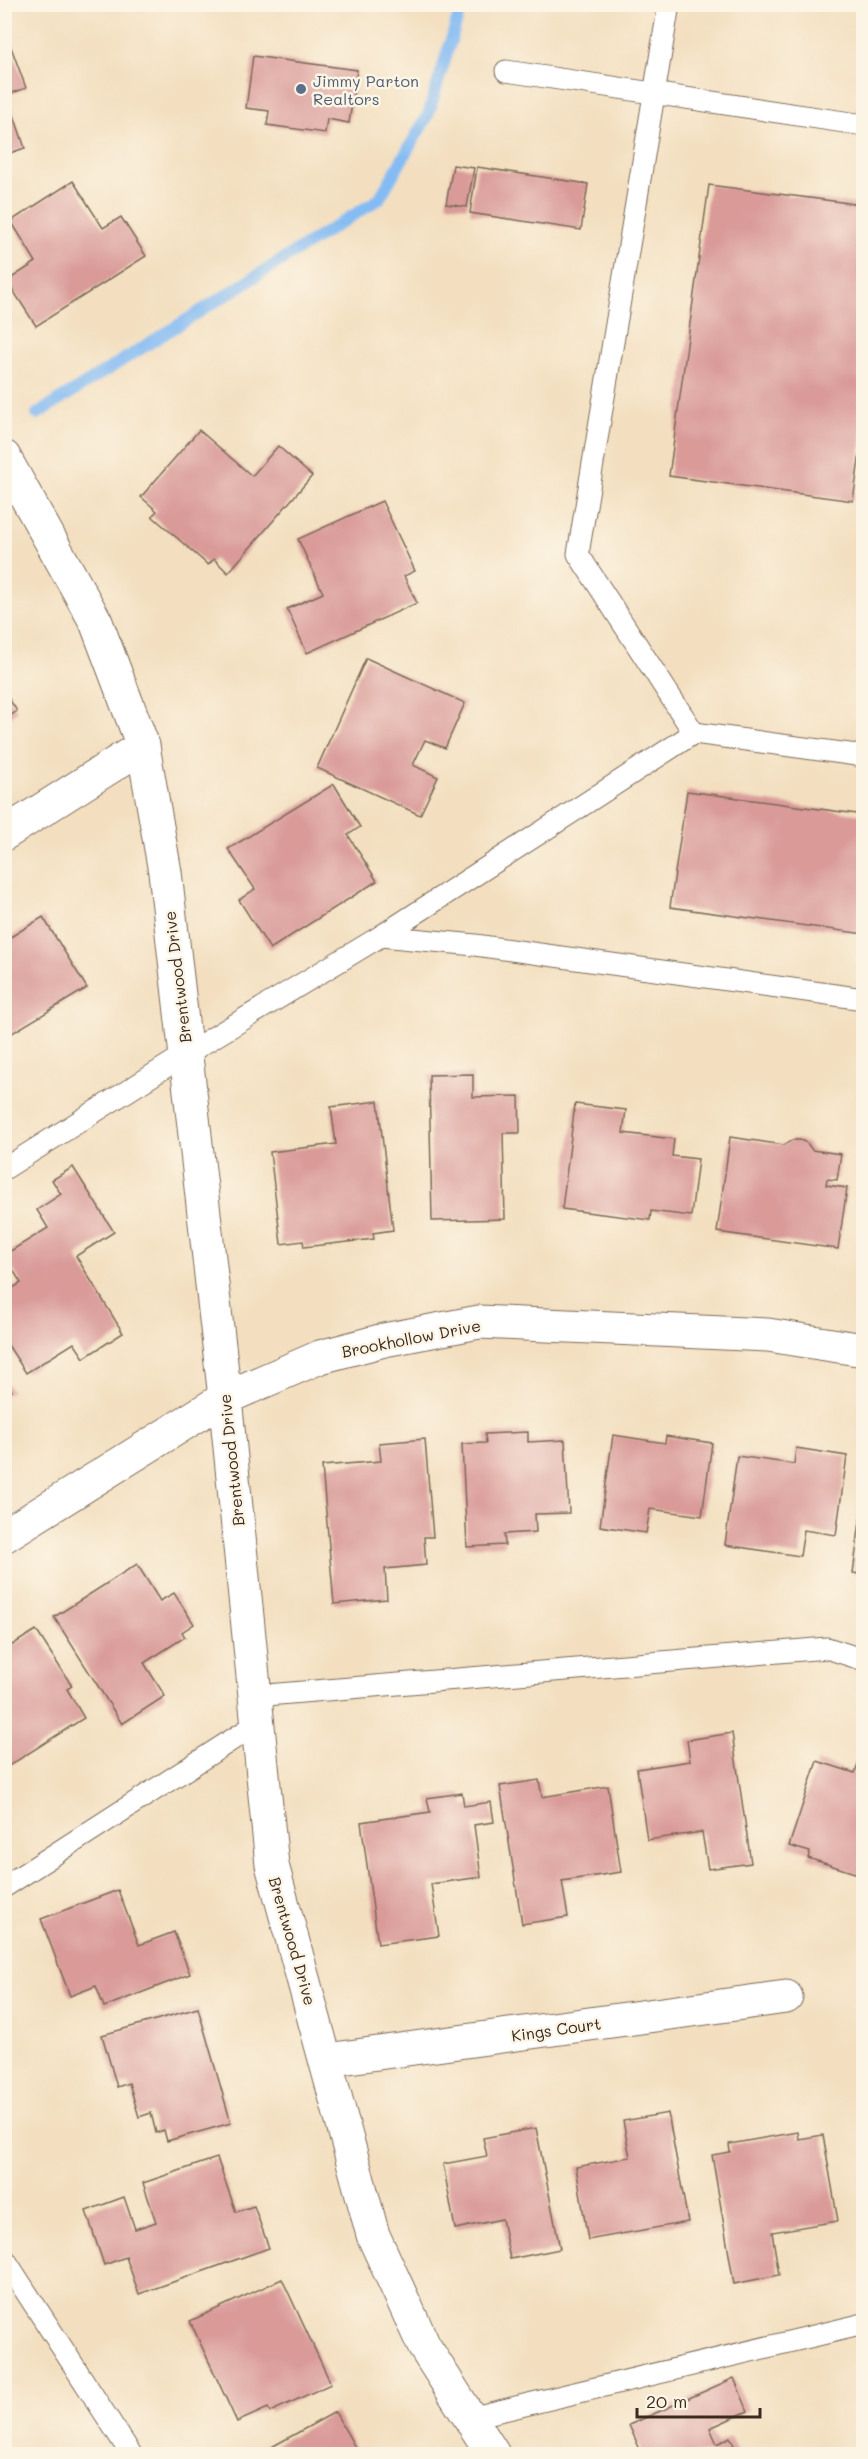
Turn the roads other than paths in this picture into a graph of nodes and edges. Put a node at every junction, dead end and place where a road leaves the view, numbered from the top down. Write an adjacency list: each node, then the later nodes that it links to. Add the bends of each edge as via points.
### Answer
1 (669, 4): 3 (lane)
2 (506, 71): 3 (lane)
3 (654, 93): 4 (lane); 7 (lane, via 578,554)
4 (864, 125)
5 (4, 457): 6 (street, Brentwood Drive)
6 (14, 495): 8 (street, Brentwood Drive, via 96,622)
7 (694, 734): 9 (lane); 11 (lane)
8 (143, 746): 10 (street); 13 (street, Brentwood Drive, via 165,872)
9 (864, 756)
10 (4, 834)
11 (381, 936): 12 (lane, via 475,945); 13 (lane)
12 (864, 999)
13 (186, 1054): 14 (lane); 16 (street, Brentwood Drive)
14 (4, 1169)
15 (864, 1350): 16 (street, Brookhollow Drive, via 768,1335 479,1322 320,1357)
16 (225, 1398): 17 (street, Brookhollow Drive); 19 (street, Brentwood Drive)
17 (4, 1536)
18 (864, 1660): 19 (lane, via 827,1648)
19 (256, 1709): 20 (lane); 22 (street, Brentwood Drive, via 272,1865)
20 (4, 1887)
21 (786, 1998): 22 (street, Kings Court)
22 (327, 2060): 25 (street, Brentwood Drive, via 373,2235 424,2346)
23 (4, 2258): 26 (lane)
24 (864, 2324): 25 (lane)
25 (470, 2418): 27 (street, Brentwood Drive)
26 (131, 2454)
27 (493, 2454)

